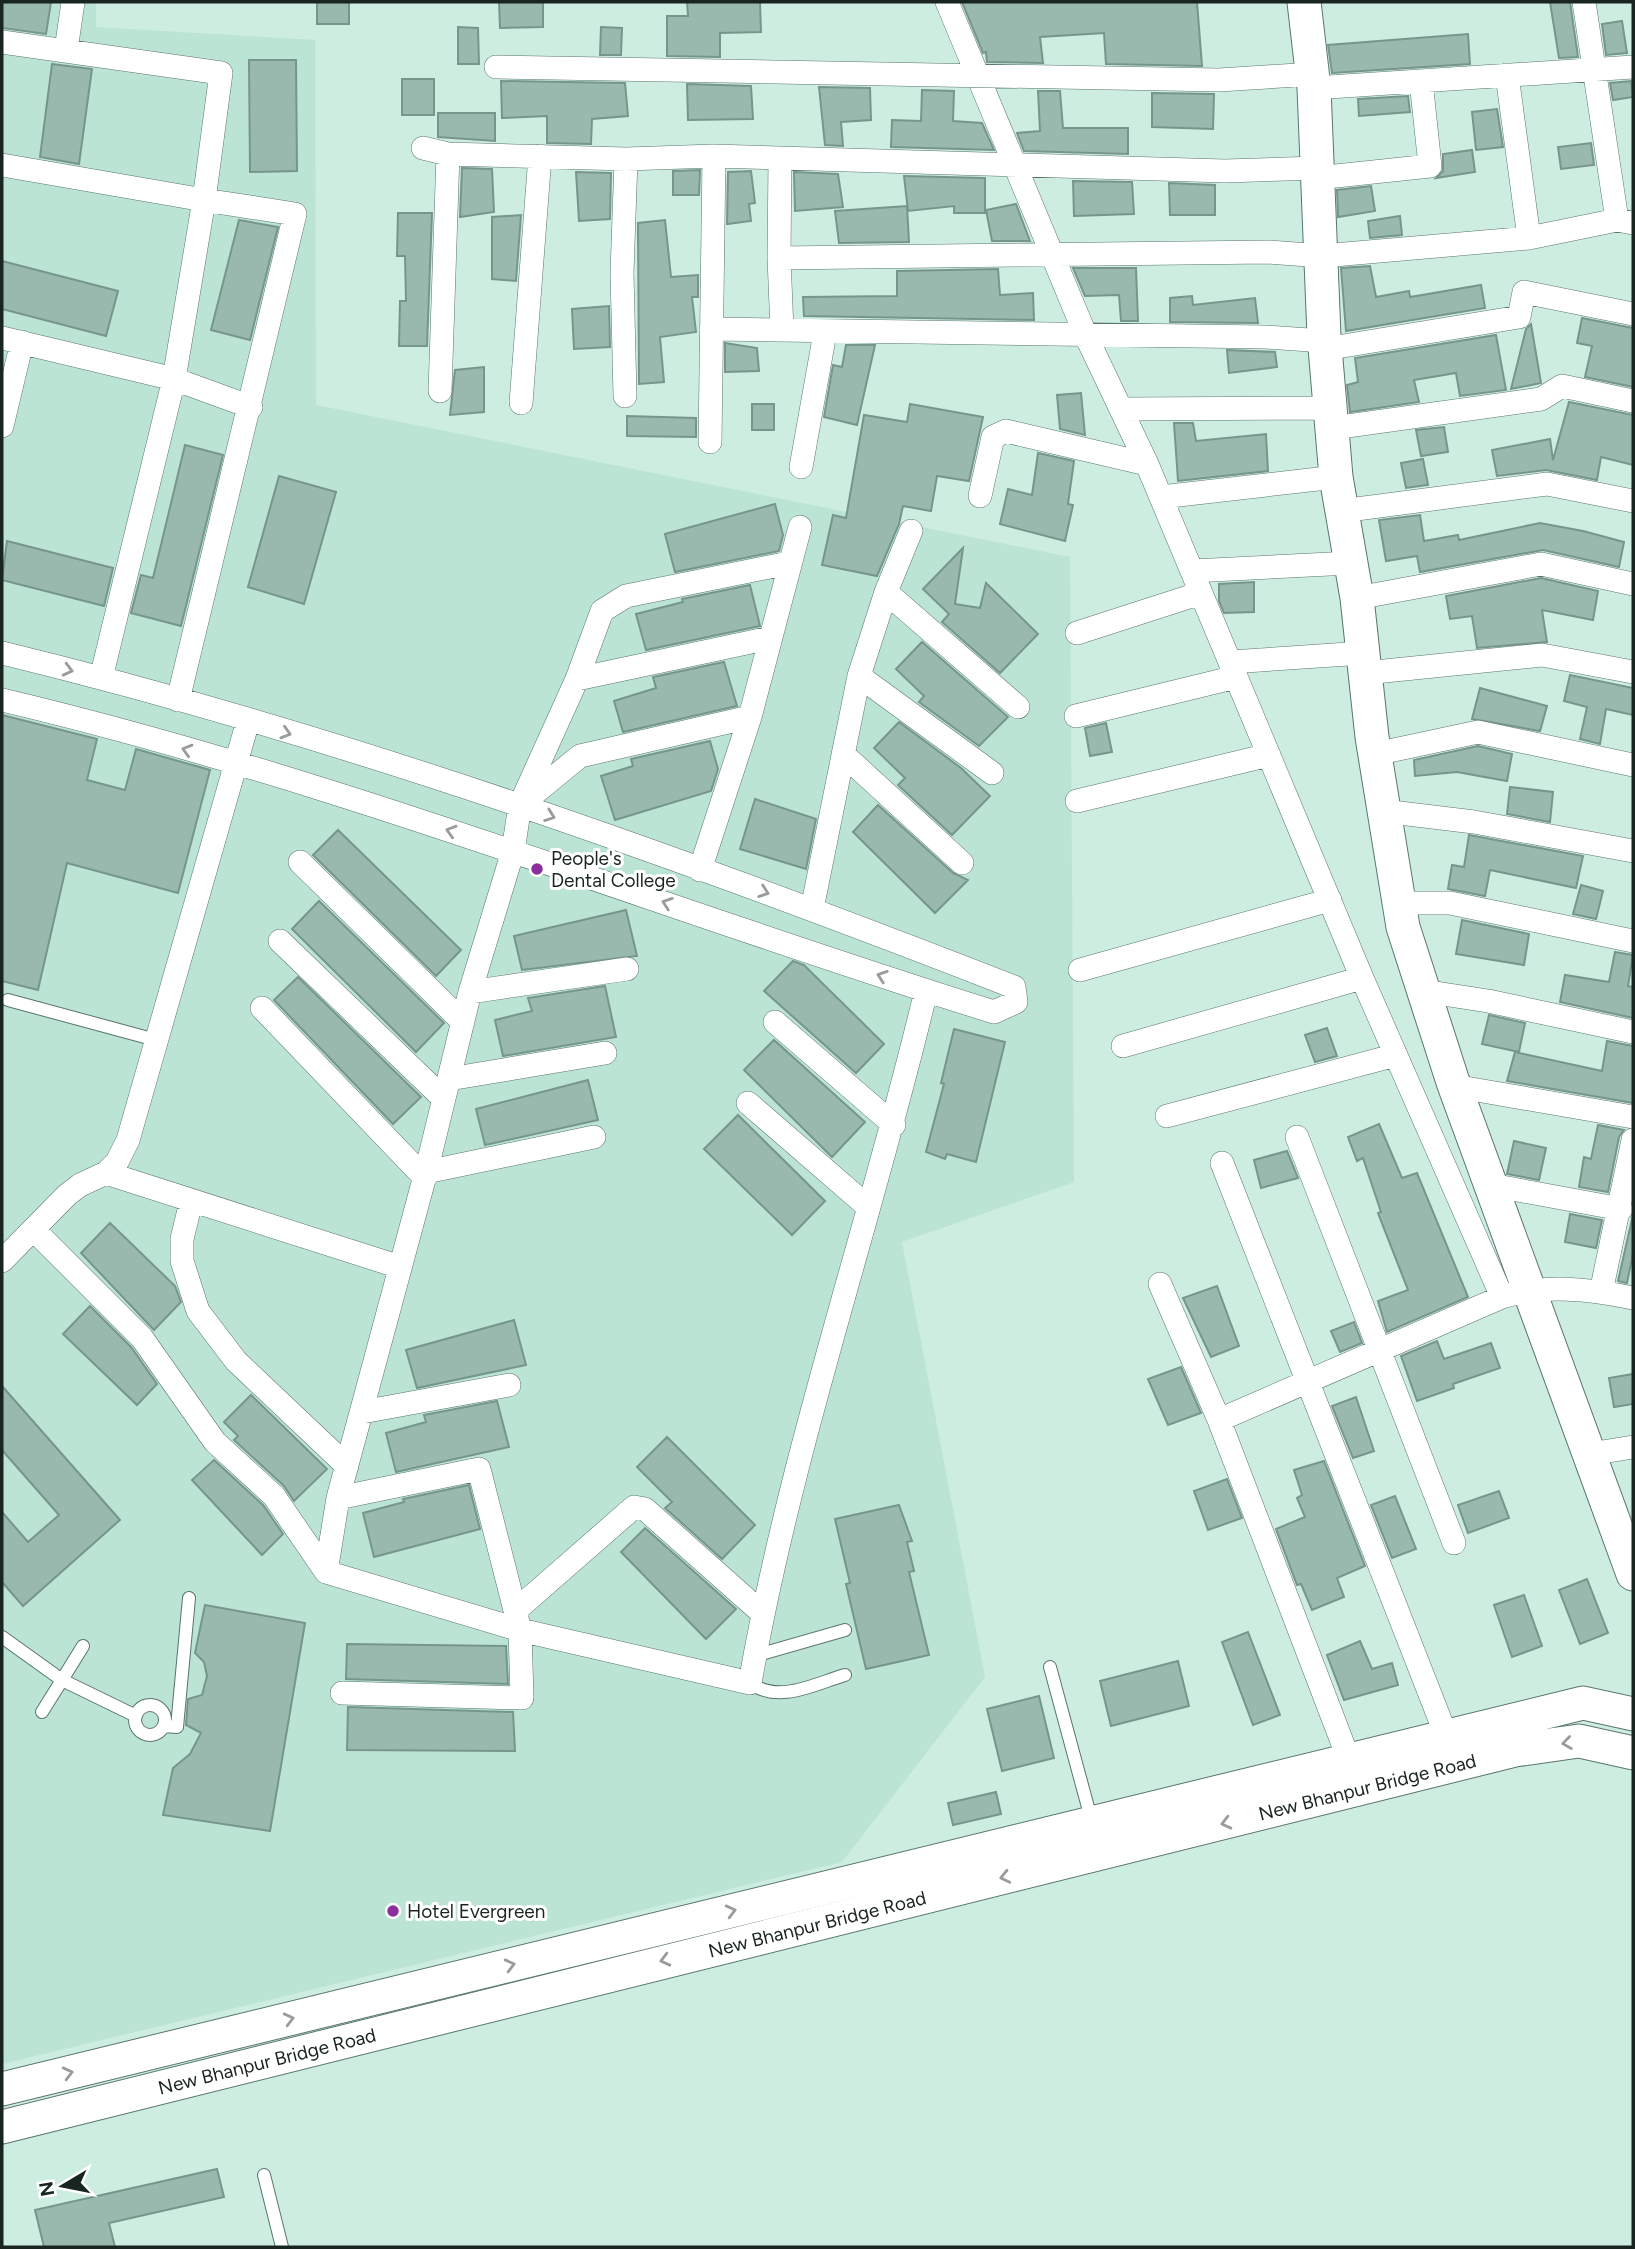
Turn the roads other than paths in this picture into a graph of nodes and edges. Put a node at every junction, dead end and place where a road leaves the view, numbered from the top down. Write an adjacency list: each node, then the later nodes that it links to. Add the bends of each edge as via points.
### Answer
1 (73, 2): 6 (street)
2 (947, 2): 11 (street)
3 (1304, 2): 12 (street)
4 (1584, 2): 9 (street)
5 (2, 41): 6 (street)
6 (66, 50): 23 (street, via 220,73)
7 (1633, 67): 9 (street)
8 (496, 68): 11 (street)
9 (1592, 70): 10 (street); 24 (street)
10 (1507, 75): 13 (street); 25 (street)
11 (976, 76): 12 (street); 21 (street)
12 (1314, 81): 13 (street); 22 (street)
13 (1421, 81): 22 (street, via 1430,166)
14 (423, 148): 15 (street)
15 (448, 154): 16 (street); 37 (street)
16 (540, 156): 18 (street); 40 (street)
17 (714, 156): 18 (street); 19 (street); 30 (street)
18 (626, 159): 38 (street, via 622,273)
19 (780, 159): 21 (street); 28 (street)
20 (2, 165): 23 (street)
21 (1014, 166): 22 (street); 26 (street)
22 (1317, 173): 27 (street)
23 (204, 200): 36 (street); 41 (street, via 295,214)
24 (1625, 221): 25 (street)
25 (1529, 238): 27 (street)
26 (1053, 256): 27 (street, via 1268,252); 28 (street); 33 (street)
27 (1322, 256): 35 (street)
28 (779, 258): 31 (street)
29 (1633, 314): 35 (street, via 1524,292 1519,317)
30 (711, 329): 31 (street); 45 (street)
31 (782, 330): 32 (street)
32 (825, 333): 33 (street); 47 (street)
33 (1086, 336): 35 (street, via 1265,337); 42 (street)
34 (12, 340): 36 (street); 44 (street)
35 (1324, 345): 43 (street)
36 (174, 379): 41 (street); 69 (street)
37 (440, 391)
38 (625, 396)
39 (1633, 401): 43 (street, via 1562,386 1541,399)
40 (521, 403)
41 (251, 407): 72 (street)
42 (1121, 409): 43 (street); 46 (street)
43 (1331, 418): 48 (street)
44 (2, 426)
45 (710, 442)
46 (1147, 464): 49 (street, via 1006,430 993,437); 50 (street)
47 (801, 467)
48 (1336, 477): 50 (street); 52 (street)
49 (980, 496)
50 (1161, 497): 57 (street)
51 (1633, 501): 52 (street, via 1547,484)
52 (1341, 511): 56 (street)
53 (800, 527): 55 (street)
54 (911, 531): 59 (street)
55 (789, 563): 63 (street); 70 (street, via 626,596 602,611)
56 (1350, 563): 57 (street); 61 (street)
57 (1192, 570): 60 (street)
58 (1633, 584): 61 (street, via 1541,564)
59 (886, 592): 68 (street); 73 (street)
60 (1202, 593): 62 (street); 66 (street)
61 (1357, 598): 65 (street)
62 (1077, 634)
63 (770, 638): 70 (street); 75 (street)
64 (2, 653): 69 (street, one-way to 69)
65 (1364, 663): 66 (street); 67 (street, via 1542,655); 78 (street)
66 (1233, 670): 74 (street); 79 (street)
67 (1633, 672)
68 (859, 676): 77 (street); 82 (street)
69 (101, 678): 72 (street)
70 (577, 679): 84 (street)
71 (2, 700): 80 (street, one-way to 71)
72 (178, 700): 76 (street)
73 (1018, 707)
74 (1076, 716)
75 (750, 717): 84 (street, via 580,756); 90 (street)
76 (248, 720): 80 (street); 84 (street, one-way to 84)
77 (843, 754): 89 (street); 93 (street)
78 (1375, 754): 81 (street, via 1478,732); 85 (street)
79 (1269, 755): 83 (street); 91 (street)
80 (235, 764): 86 (street, one-way to 80); 107 (street)
81 (1633, 765)
82 (992, 773)
83 (1077, 801)
84 (520, 805): 86 (street); 90 (street, one-way to 90)
85 (1384, 811): 87 (street); 92 (street)
86 (513, 851): 99 (street, one-way to 86); 101 (street)
87 (1633, 851)
88 (300, 862): 105 (street)
89 (962, 863)
90 (700, 870): 93 (street, one-way to 93)
91 (1330, 900): 97 (street); 98 (street)
92 (1399, 903): 95 (street, via 1450,903); 100 (street)
93 (812, 909): 99 (street, via 1014,987 1016,1002 995,1012)
94 (280, 941): 112 (street)
95 (1633, 941)
96 (627, 969): 101 (street)
97 (1080, 970)
98 (1362, 978): 108 (street); 110 (street)
99 (926, 991): 116 (street)
100 (1423, 991): 106 (street); 111 (street)
101 (470, 992): 105 (street)
102 (8, 1000): 107 (lane)
103 (262, 1008): 122 (street)
104 (775, 1022): 116 (street)
105 (463, 1023): 112 (street)
106 (1633, 1032)
107 (156, 1040): 121 (street, via 128,1140)
108 (1123, 1046)
109 (605, 1053): 112 (street)
110 (1396, 1055): 114 (street); 132 (street)
111 (1454, 1086): 115 (street); 123 (street)
112 (447, 1089): 122 (street)
113 (748, 1103): 125 (street)
114 (1167, 1115)
115 (1633, 1117)
116 (894, 1125): 125 (street)
117 (594, 1137): 122 (street)
118 (1297, 1137): 134 (street)
119 (1633, 1140): 126 (street)
120 (1222, 1163): 135 (street)
121 (106, 1173): 124 (street); 127 (street, via 80,1185)
122 (426, 1175): 129 (street)
123 (1491, 1185): 126 (street); 132 (street)
124 (191, 1202): 129 (street); 141 (street, via 182,1261 198,1311 236,1361)
125 (867, 1206): 148 (street)
126 (1625, 1207): 131 (street)
127 (34, 1230): 128 (street); 145 (street, via 142,1338 215,1442 274,1496)
128 (2, 1261)
129 (400, 1267): 137 (street)
130 (1160, 1283): 138 (street)
131 (1601, 1292): 132 (street); 133 (street)
132 (1516, 1293): 134 (street); 140 (street)
133 (1633, 1298)
134 (1381, 1349): 135 (street); 144 (street)
135 (1307, 1383): 138 (street); 163 (street)
136 (509, 1385): 137 (street)
137 (362, 1412): 141 (street)
138 (1219, 1420): 165 (street)
139 (1633, 1447): 140 (street)
140 (1590, 1454): 143 (street)
141 (347, 1466): 142 (street)
142 (338, 1498): 145 (street); 149 (street, via 479,1469)
143 (1626, 1534): 146 (street)
144 (1454, 1543)
145 (326, 1572): 149 (street)
146 (1633, 1574)
147 (189, 1598): 162 (lane, via 177,1727)
148 (762, 1613): 149 (street, via 645,1509 634,1507); 153 (street)
149 (517, 1621): 157 (street); 158 (street, via 522,1699)
150 (845, 1630): 153 (lane)
151 (2, 1637): 156 (lane)
152 (83, 1646): 156 (lane)
153 (754, 1656): 157 (street)
154 (1050, 1667): 166 (lane)
155 (845, 1675): 157 (lane, via 781,1693 761,1691)
156 (62, 1680): 159 (lane); 161 (lane)
157 (750, 1683)
158 (342, 1693)
159 (42, 1712)
160 (1633, 1714): 163 (street, New Bhanpur Bridge Road, via 1583,1703)
161 (136, 1716): 162 (lane, via 136,1726 147,1735); 162 (lane, via 145,1706 155,1705 163,1711)
162 (164, 1726)
163 (1446, 1735): 165 (street, New Bhanpur Bridge Road)
164 (1633, 1753): 168 (street, New Bhanpur Bridge Road, one-way to 168, via 1579,1741 1515,1750)
165 (1349, 1760): 166 (street, New Bhanpur Bridge Road)
166 (1092, 1823): 167 (street, New Bhanpur Bridge Road, one-way to 166)
167 (2, 2089)
168 (2, 2127)
169 (264, 2175): 170 (lane)
170 (282, 2247)

